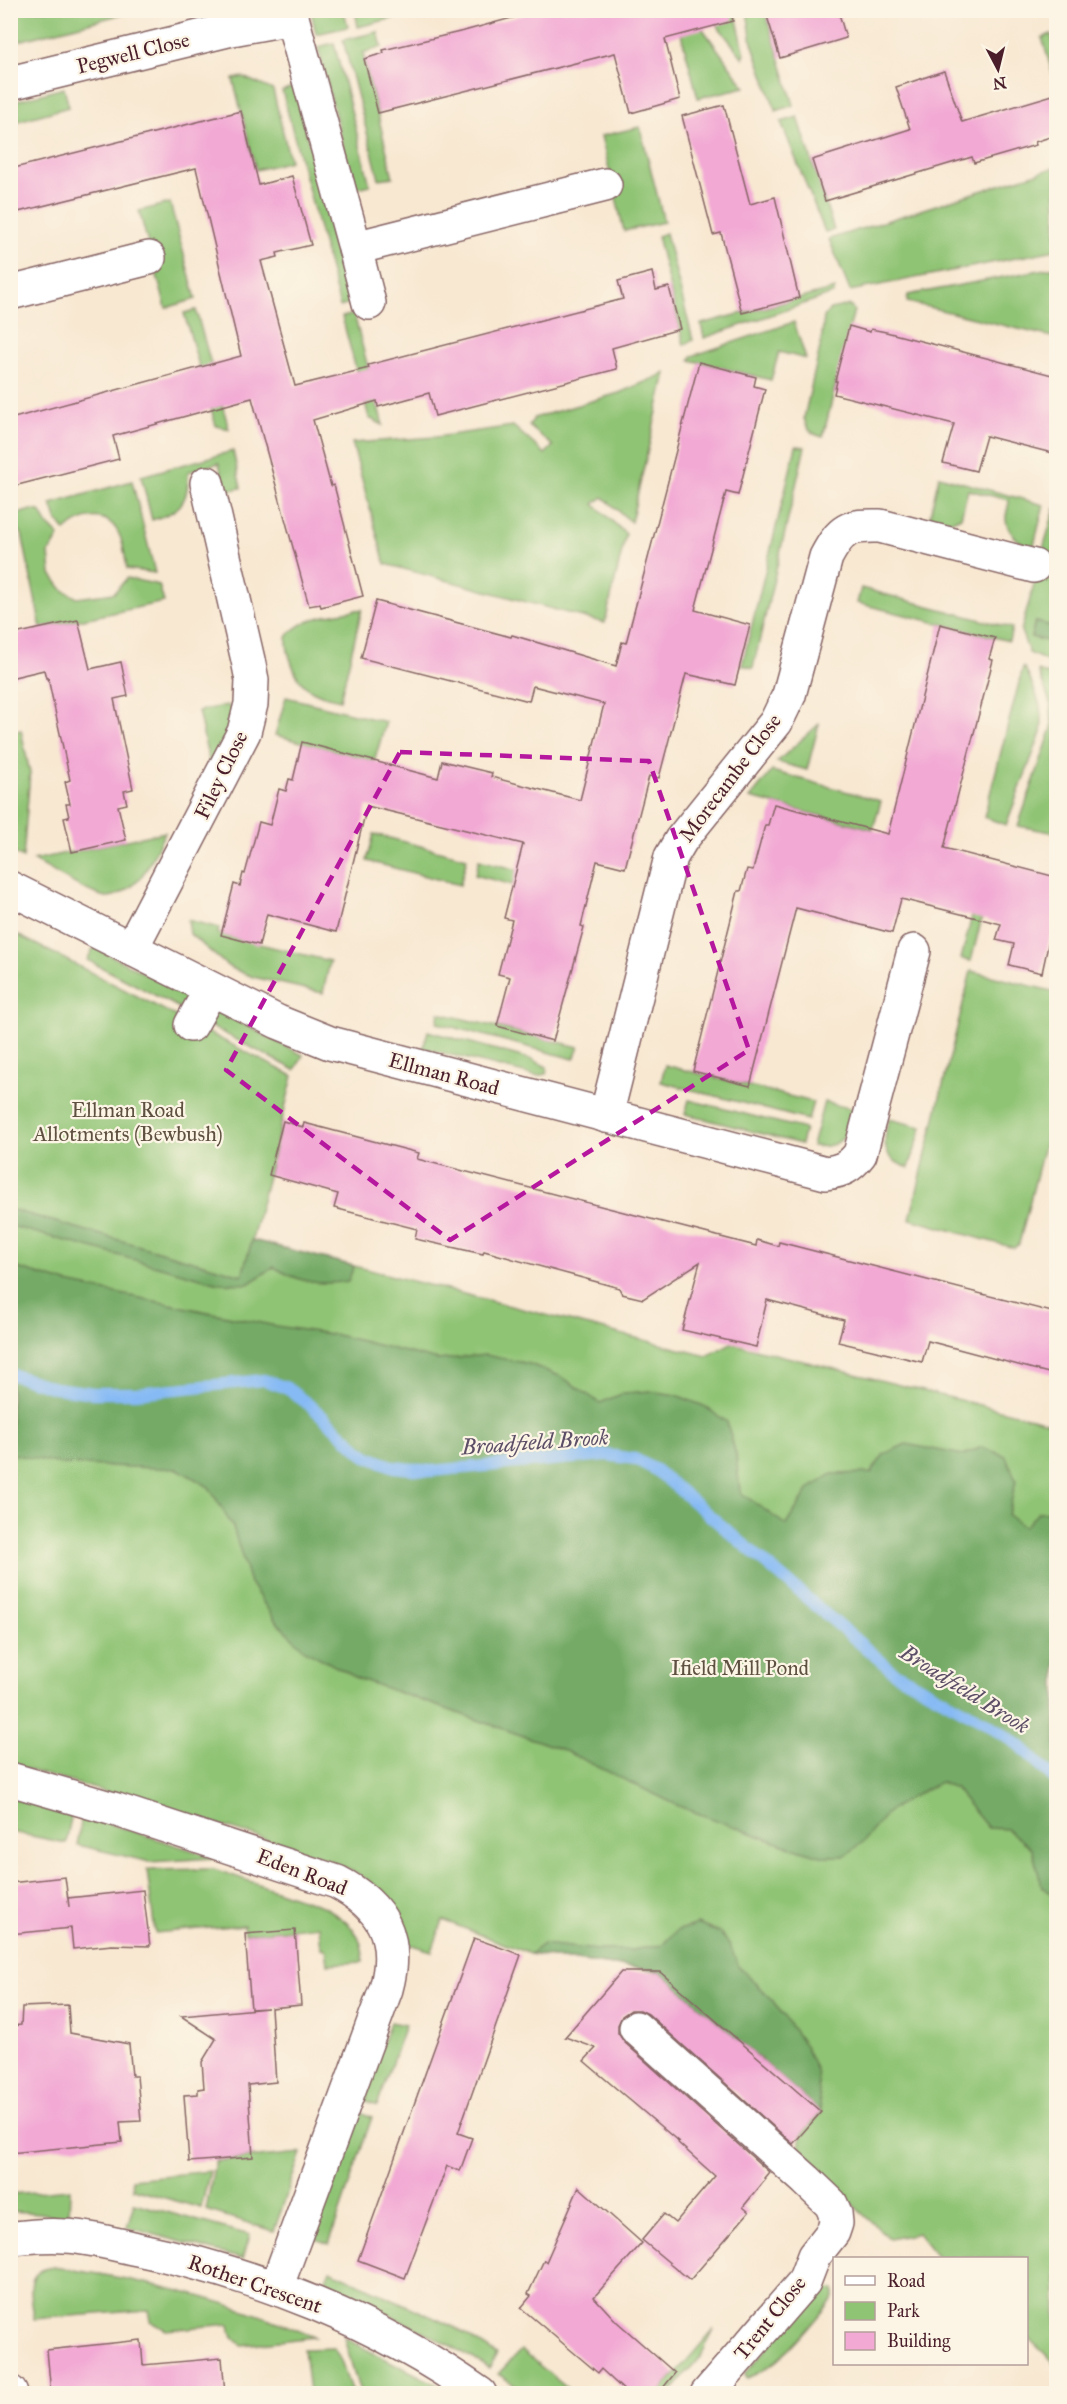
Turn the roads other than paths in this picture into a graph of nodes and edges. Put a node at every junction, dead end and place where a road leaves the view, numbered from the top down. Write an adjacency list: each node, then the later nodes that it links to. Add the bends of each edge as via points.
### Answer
1 (291, 14): 2 (street, Pegwell Close); 4 (street, Pegwell Close)
2 (10, 83)
3 (605, 185): 4 (street)
4 (355, 248): 7 (street, Pegwell Close)
5 (149, 258): 6 (street)
6 (10, 293)
7 (369, 303)
8 (207, 483): 11 (street, Filey Close, via 252,680 251,704 244,732 224,774)
9 (1034, 566): 15 (street, Morecambe Close, via 880,526 844,530 834,541 826,556 789,695 776,722 671,856)
10 (10, 888): 11 (street, Ellman Road)
11 (131, 950): 13 (street, Ellman Road)
12 (914, 951): 15 (street, Ellman Road, via 860,1154 841,1171 826,1173)
13 (211, 989): 14 (street); 15 (street, Ellman Road, via 330,1043)
14 (191, 1025)
15 (606, 1116)
16 (10, 1779): 19 (street, Eden Road, via 128,1813 337,1882 365,1899 388,1930 392,1947 386,1989)
17 (636, 2028): 21 (street, Trent Close, via 806,2180 835,2213 833,2232 814,2256 804,2282)
18 (10, 2238): 19 (street, Rother Crescent, via 65,2236 94,2240 179,2258)
19 (276, 2288): 20 (street, Rother Crescent, via 400,2344)
20 (480, 2394)
21 (707, 2394)

